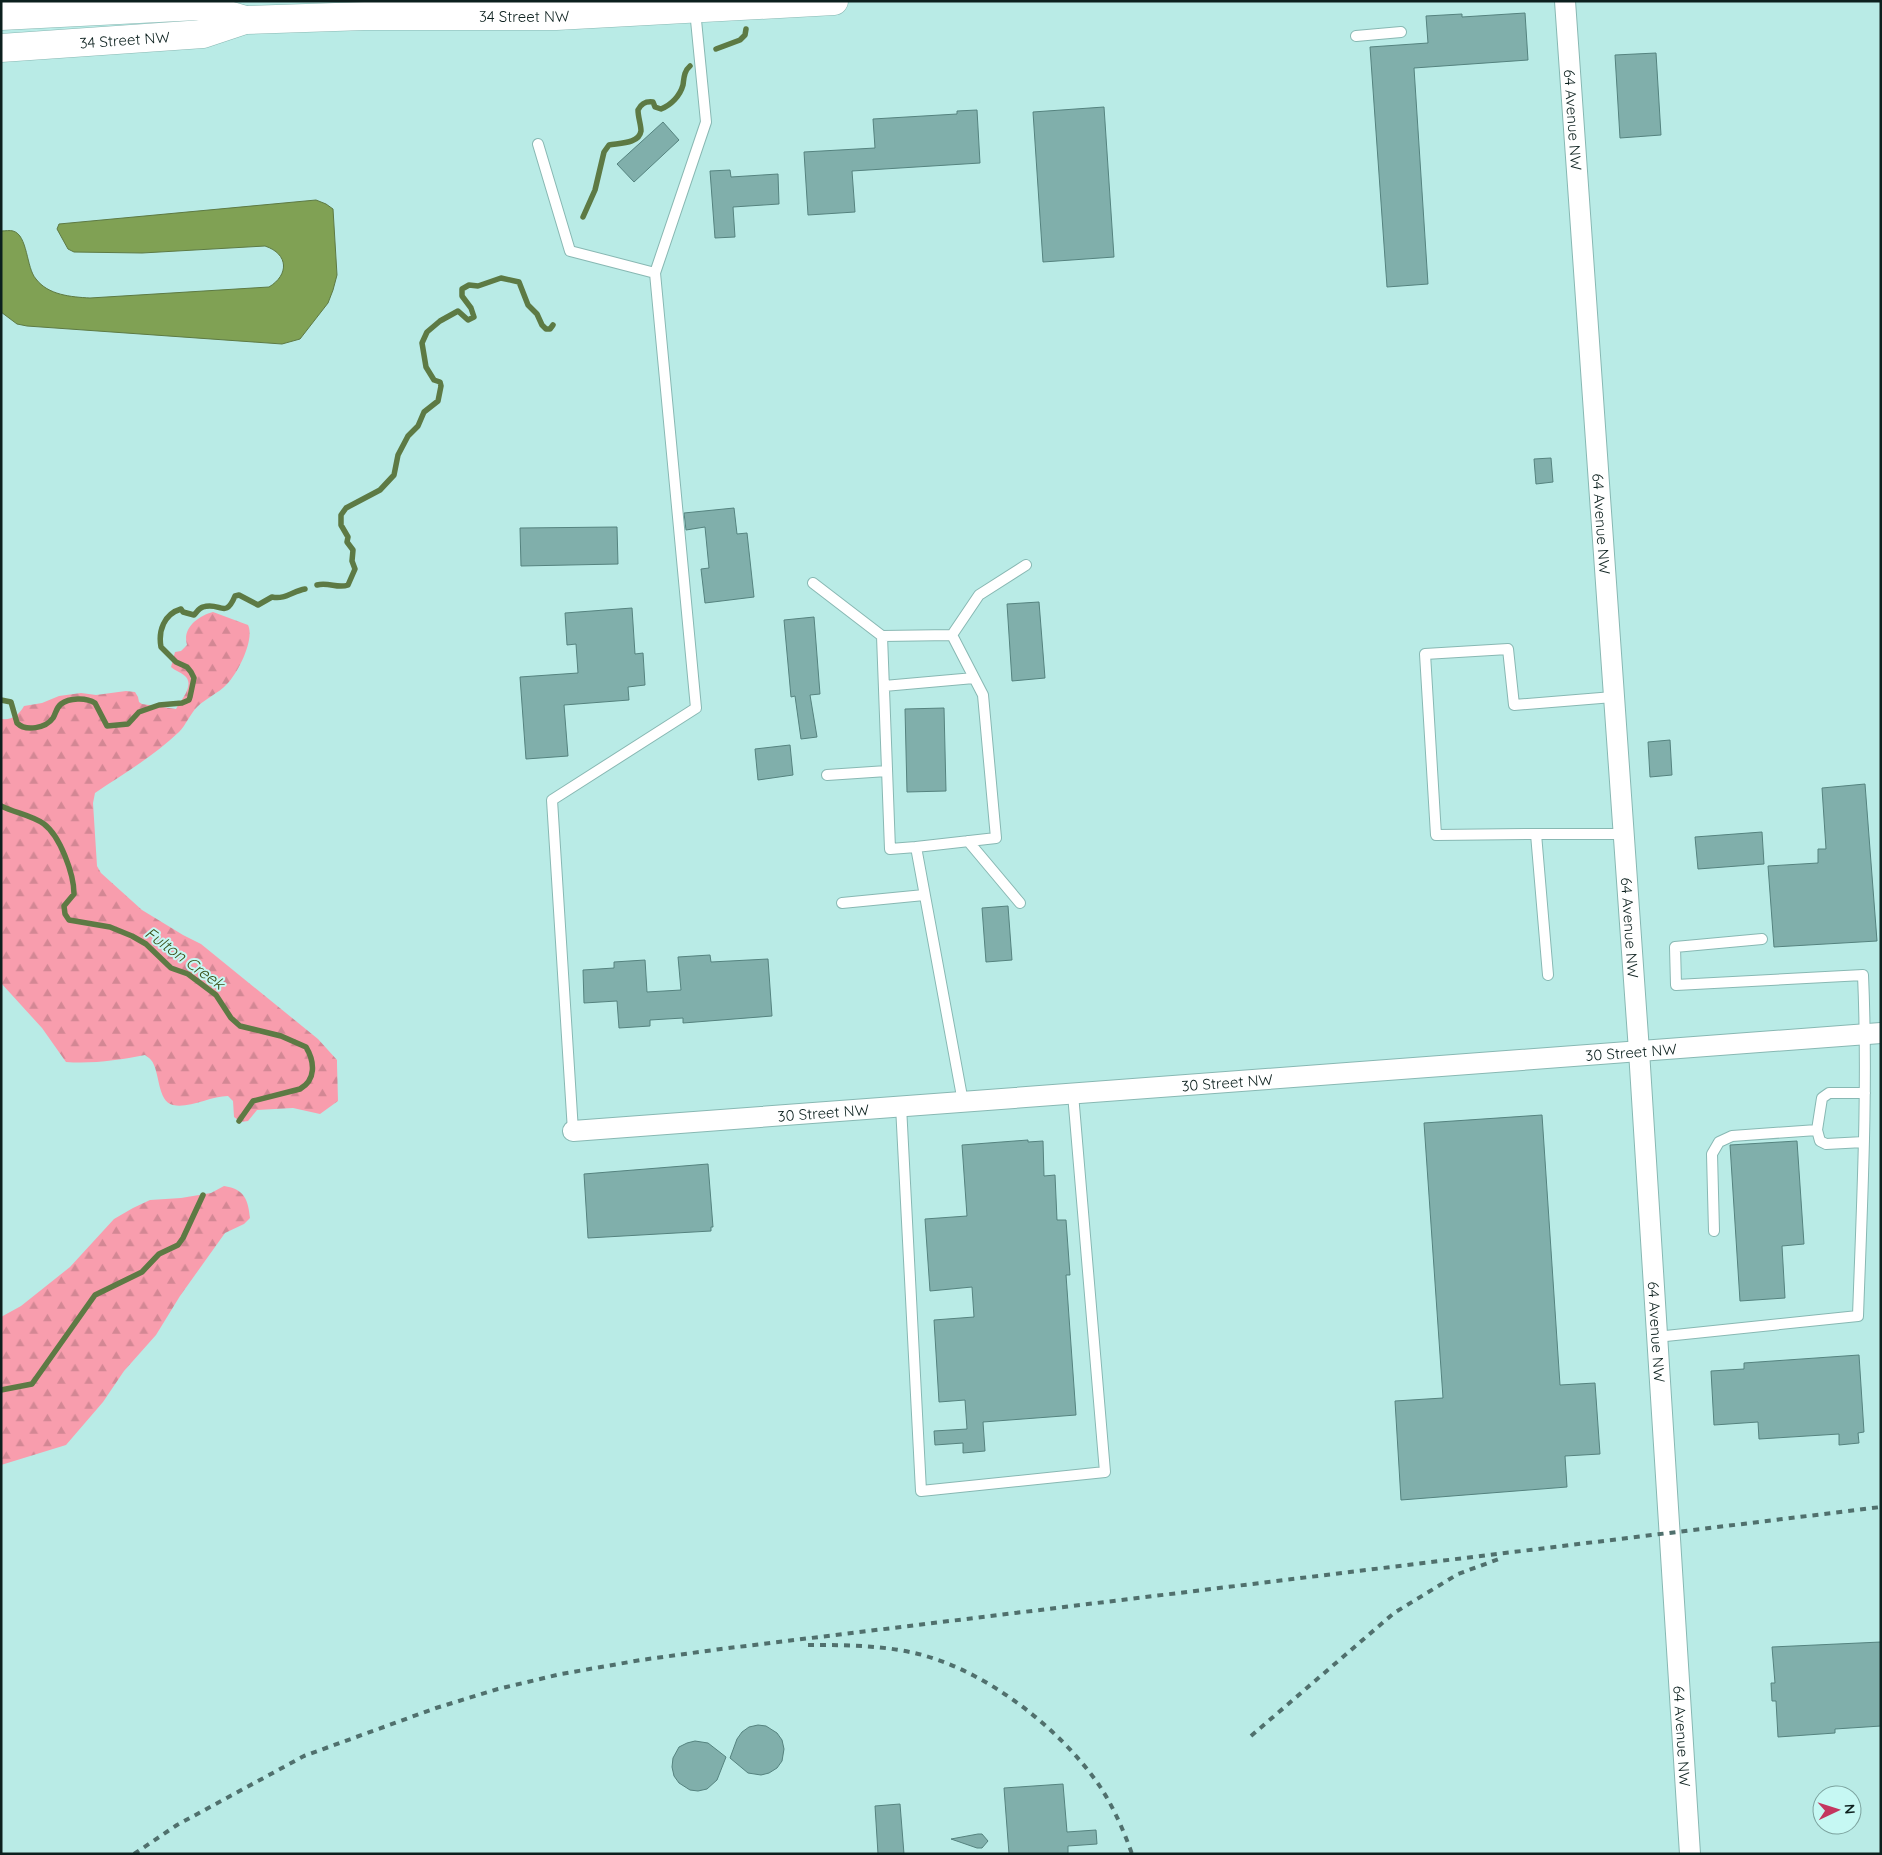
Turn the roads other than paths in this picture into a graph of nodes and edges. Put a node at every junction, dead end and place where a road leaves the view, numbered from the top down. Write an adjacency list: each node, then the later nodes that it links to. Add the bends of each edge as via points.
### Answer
1 (834, 1): 4 (main road, 34 Street NW)
2 (1565, 1): 19 (street, 64 Avenue NW)
3 (1, 9): 5 (main road)
4 (695, 9): 7 (main road, 34 Street NW, via 556,16); 12 (lane, via 706,122)
5 (50, 13): 6 (main road, 34 Street NW); 7 (main road, 34 Street NW, via 198,6)
6 (1, 16)
7 (246, 20): 10 (main road, 34 Street NW, via 203,34)
8 (1401, 32): 9 (lane)
9 (1356, 36)
10 (1, 48)
11 (538, 144): 12 (lane, via 570,251)
12 (654, 273): 38 (lane, via 696,708 552,800)
13 (1026, 565): 15 (lane, via 979,595)
14 (813, 583): 16 (lane)
15 (952, 635): 16 (lane); 17 (lane)
16 (882, 636): 18 (lane)
17 (974, 678): 18 (lane); 24 (lane, via 982,695 996,838)
18 (884, 686): 20 (lane)
19 (1614, 697): 22 (lane, via 1514,705 1508,648 1426,654 1436,836); 23 (street, 64 Avenue NW)
20 (887, 770): 21 (lane); 25 (lane, via 890,849)
21 (827, 775)
22 (1536, 834): 23 (lane); 30 (lane)
23 (1623, 834): 32 (street, 64 Avenue NW)
24 (968, 842): 25 (lane); 28 (lane)
25 (916, 847): 26 (lane)
26 (924, 895): 27 (lane); 35 (lane)
27 (842, 903)
28 (1020, 903)
29 (1762, 939): 31 (lane, via 1674,946 1676,985 1863,975)
30 (1548, 975)
31 (1873, 1033): 32 (street, 30 Street NW); 33 (lane)
32 (1638, 1051): 34 (street, 30 Street NW); 41 (street, 64 Avenue NW)
33 (1865, 1093): 37 (lane, via 1829,1093 1822,1098); 39 (lane)
34 (1073, 1094): 35 (street, 30 Street NW); 36 (lane, via 1105,1472 921,1491)
35 (963, 1102): 36 (street, 30 Street NW)
36 (901, 1106): 38 (street, 30 Street NW)
37 (1817, 1130): 39 (lane, via 1820,1141 1826,1144); 40 (lane, via 1732,1136 1719,1142 1712,1154)
38 (573, 1131)
39 (1864, 1142): 41 (lane, via 1858,1316)
40 (1714, 1232)
41 (1656, 1336): 42 (street, 64 Avenue NW)
42 (1690, 1854)

